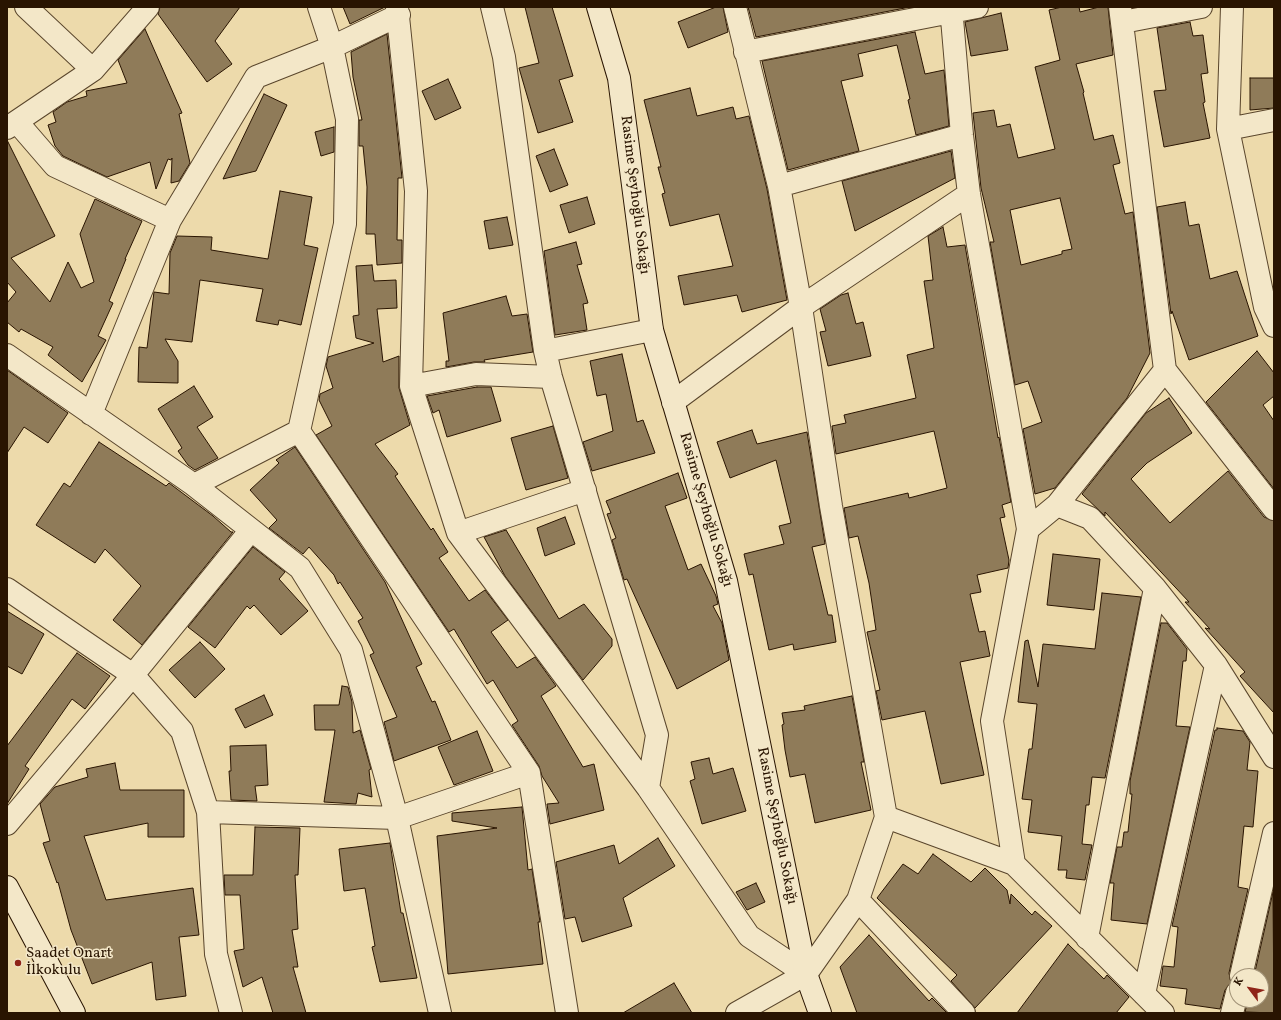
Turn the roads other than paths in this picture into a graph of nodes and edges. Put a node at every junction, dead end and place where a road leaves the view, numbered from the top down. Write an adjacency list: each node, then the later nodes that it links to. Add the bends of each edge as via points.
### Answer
1 (26, 7): 15 (street)
2 (148, 7): 15 (street)
3 (319, 7): 13 (street)
4 (492, 7): 26 (street, via 504,57)
5 (598, 7): 25 (street, Rasime Şeyhoğlu Sokağı, via 619,78)
6 (735, 7): 14 (street)
7 (977, 7): 10 (street)
8 (1201, 7): 12 (street)
9 (1232, 7): 18 (street)
10 (951, 9): 14 (street); 19 (street)
11 (398, 11): 13 (street); 30 (street, via 416,191)
12 (1121, 14): 28 (street)
13 (332, 47): 22 (street, via 256,77); 33 (street, via 347,119 346,224)
14 (745, 52): 20 (street)
15 (93, 70): 17 (street)
16 (1274, 120): 18 (street)
17 (12, 125): 22 (street, via 55,166)
18 (1228, 129): 24 (street, via 1265,307)
19 (962, 135): 20 (street); 21 (street)
20 (779, 186): 23 (street)
21 (969, 194): 23 (street); 38 (street)
22 (170, 220): 32 (street)
23 (801, 307): 31 (street); 49 (street, via 831,506)
24 (1274, 326)
25 (652, 330): 26 (street); 31 (street, Rasime Şeyhoğlu Sokağı)
26 (545, 351): 29 (street)
27 (7, 354): 32 (street)
28 (1165, 370): 36 (street); 37 (street)
29 (550, 377): 30 (street, via 476,374); 35 (street)
30 (411, 386): 40 (street)
31 (673, 402): 58 (street, Rasime Şeyhoğlu Sokağı, via 726,581)
32 (91, 414): 34 (street)
33 (299, 431): 34 (street); 46 (street)
34 (194, 485): 39 (street)
35 (585, 490): 40 (street); 47 (street, via 657,735)
36 (1057, 505): 38 (street); 41 (street, via 1090,518)
37 (1274, 509)
38 (1028, 529): 53 (street, via 992,721)
39 (251, 530): 44 (street); 50 (street, via 300,568 351,650)
40 (458, 533): 47 (street)
41 (1156, 588): 43 (street); 56 (street)
42 (7, 589): 44 (street)
43 (1216, 665): 45 (street); 59 (street)
44 (133, 675): 48 (street, via 182,731); 51 (street)
45 (1274, 757)
46 (529, 773): 50 (street); 63 (street)
47 (648, 788): 58 (street, via 749,936)
48 (208, 812): 50 (street); 61 (street, via 216,954)
49 (886, 817): 53 (street); 55 (street)
50 (397, 818): 62 (street)
51 (7, 824)
52 (1274, 833): 57 (street)
53 (1014, 864): 56 (street)
54 (7, 887): 60 (street)
55 (858, 900): 58 (street); 66 (street)
56 (1088, 938): 59 (street)
57 (1243, 968)
58 (806, 974): 64 (street); 65 (street, Rasime Şeyhoğlu Sokağı)
59 (1144, 994): 67 (street)
60 (74, 1013)
61 (231, 1013)
62 (440, 1013)
63 (567, 1013)
64 (737, 1013)
65 (820, 1013)
66 (964, 1013)
67 (1163, 1013)

